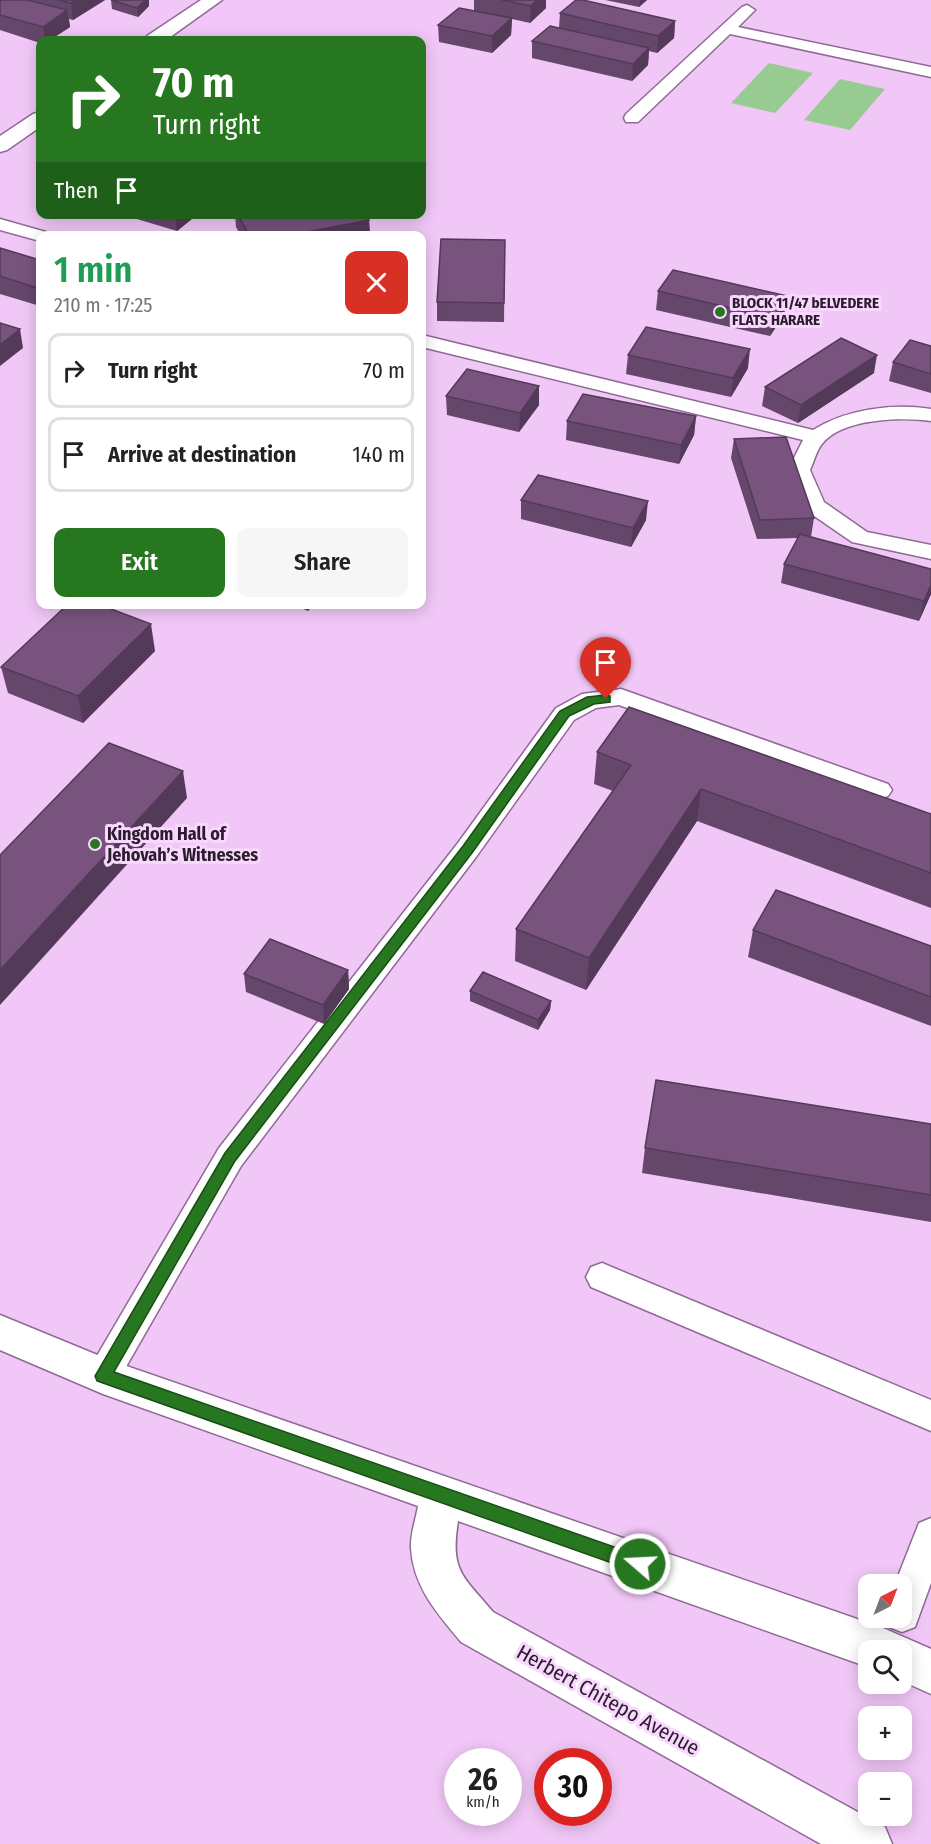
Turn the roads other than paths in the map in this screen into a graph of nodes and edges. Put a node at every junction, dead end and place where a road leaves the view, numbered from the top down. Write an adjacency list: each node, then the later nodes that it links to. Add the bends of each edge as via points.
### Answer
1 (213, 0): 4 (street)
2 (747, 10): 3 (lane)
3 (727, 29): 5 (lane); 6 (lane)
4 (160, 36)
5 (931, 72)
6 (632, 118)
7 (36, 121): 8 (street)
8 (0, 146)
9 (0, 224): 10 (lane)
10 (36, 235)
11 (426, 342): 13 (lane)
12 (931, 415): 13 (lane, via 918,412 860,417)
13 (816, 437): 14 (lane, via 799,470 815,506 860,537)
14 (931, 552)
15 (879, 790): 18 (lane, via 621,697 591,700 565,714 467,850 230,1157)
16 (602, 1277): 19 (lane)
17 (0, 1332): 18 (street)
18 (103, 1376): 20 (street)
19 (931, 1416)
20 (441, 1494): 23 (street); 26 (street, Herbert Chitepo Avenue, via 432,1548 441,1584 477,1627)
21 (931, 1535): 22 (lane)
22 (912, 1586)
23 (858, 1641)
24 (912, 1663): 25 (street)
25 (931, 1672)
26 (868, 1844)

